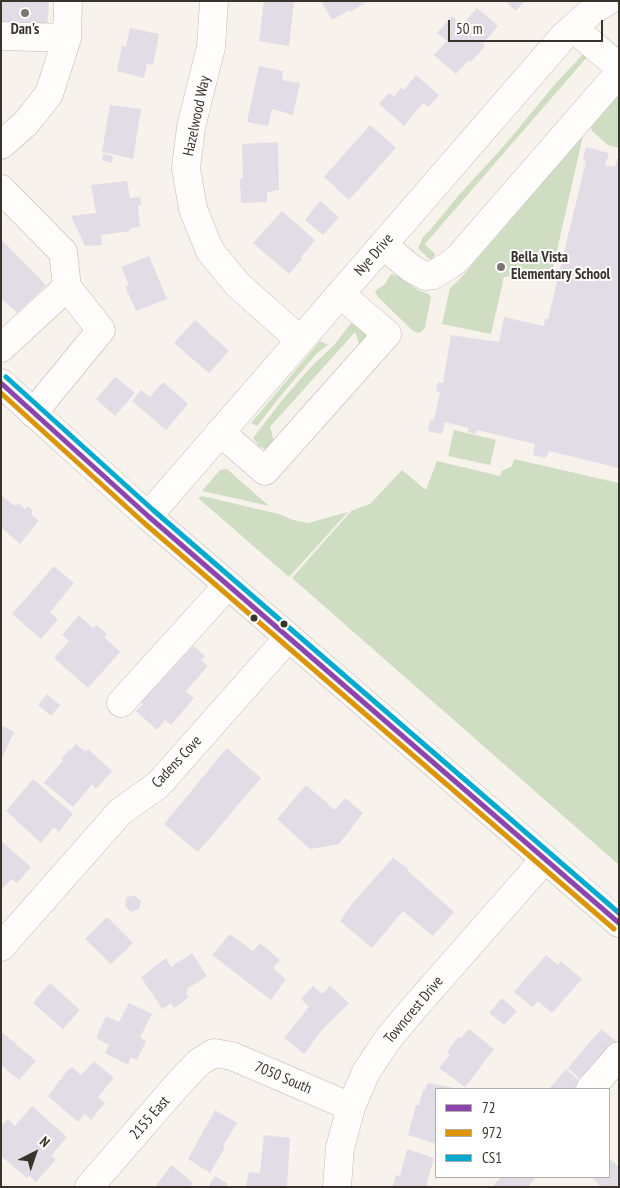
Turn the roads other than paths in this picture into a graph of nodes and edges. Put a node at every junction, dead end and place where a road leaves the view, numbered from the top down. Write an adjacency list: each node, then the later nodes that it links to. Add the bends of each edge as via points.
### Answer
1 (68, 1): 6 (street)
2 (214, 1): 14 (street, Hazelwood Way, via 211,47 191,127 186,168 193,209 210,250 238,286)
3 (608, 1): 4 (street, Nye Drive)
4 (573, 28): 7 (street); 11 (street, Nye Drive)
5 (1, 36): 6 (street)
6 (67, 38): 9 (street, via 49,94 26,123)
7 (619, 67)
8 (619, 73): 11 (street, via 450,264 433,275 425,276)
9 (1, 145)
10 (1, 189): 12 (street, via 63,252)
11 (383, 245): 13 (street, Nye Drive)
12 (67, 287): 15 (street); 17 (street, via 101,330)
13 (340, 294): 14 (street, Nye Drive); 18 (street, via 388,334 265,472)
14 (300, 340): 18 (street, Nye Drive)
15 (1, 348)
16 (1, 383): 17 (street)
17 (33, 413): 19 (street)
18 (220, 432): 19 (street, Nye Drive)
19 (148, 516): 20 (street)
20 (228, 586): 21 (street); 22 (street)
21 (288, 638): 23 (street); 25 (street, Cadens Cove, via 158,785 120,812)
22 (121, 703)
23 (544, 860): 24 (street); 29 (street, Towncrest Drive, via 388,1039 366,1072)
24 (619, 923)
25 (1, 948)
26 (214, 1053): 29 (street, 7050 South, via 232,1056); 30 (street, 2155 East, via 199,1062 180,1082)
27 (619, 1056): 28 (street)
28 (591, 1088)
29 (351, 1107): 31 (street, Towncrest Drive, via 340,1148)
30 (90, 1187)
31 (337, 1187)

